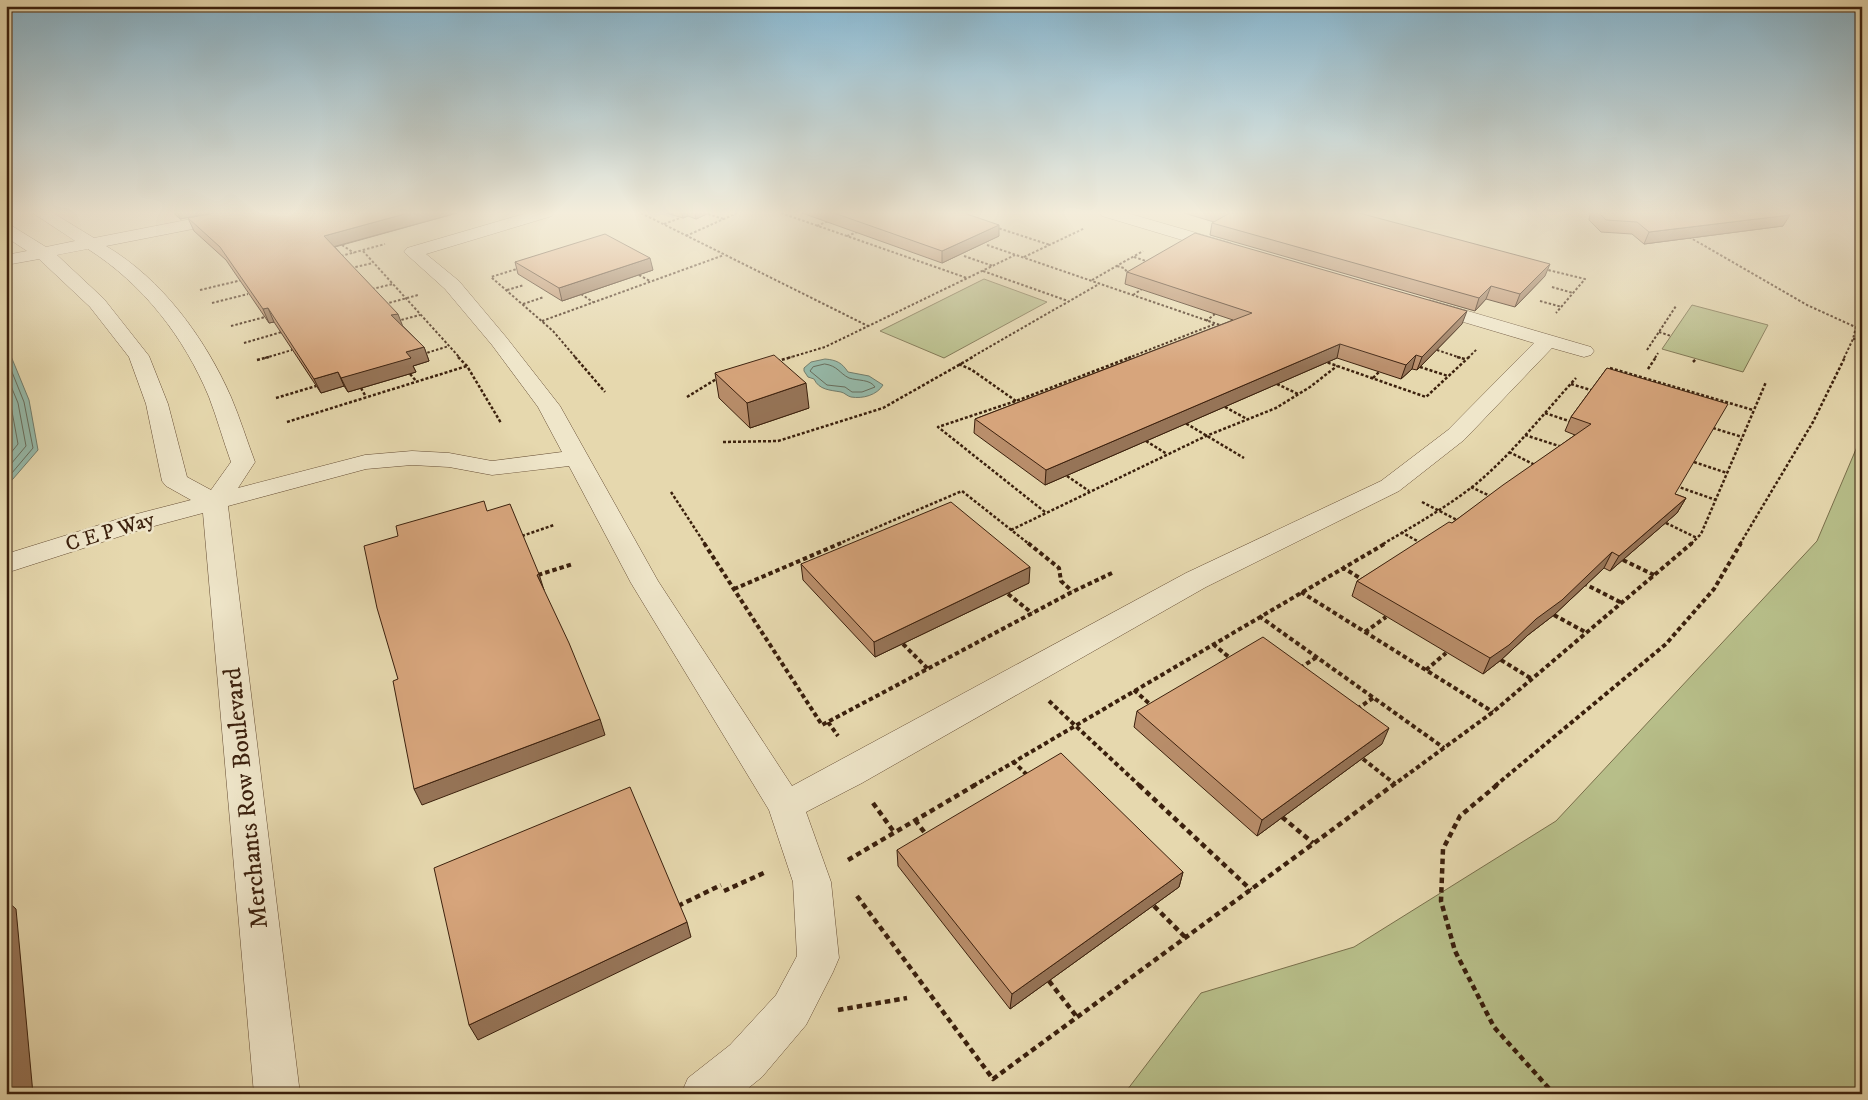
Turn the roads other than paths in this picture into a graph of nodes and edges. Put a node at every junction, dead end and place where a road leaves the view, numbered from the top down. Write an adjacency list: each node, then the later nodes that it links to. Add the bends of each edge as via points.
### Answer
1 (55, 264): 8 (street, via 97,303 139,356 157,404 175,481)
2 (122, 264): 8 (street, via 156,295 194,345 220,397 242,462)
3 (427, 264): 7 (street, via 452,286 499,341 548,406)
4 (1413, 301): 5 (street)
5 (1552, 327): 6 (street); 10 (street, via 1456,435 1390,486 1196,580)
6 (1584, 351)
7 (577, 458): 8 (street, C E P Way, via 492,468 449,460 412,458 365,462); 10 (street, via 645,583)
8 (214, 502): 9 (street, C E P Way, via 134,523); 11 (street, Merchants Row Boulevard)
9 (6, 564)
10 (786, 806): 12 (street, via 812,882 818,958 791,1010 746,1061)
11 (277, 1094)
12 (704, 1094)

